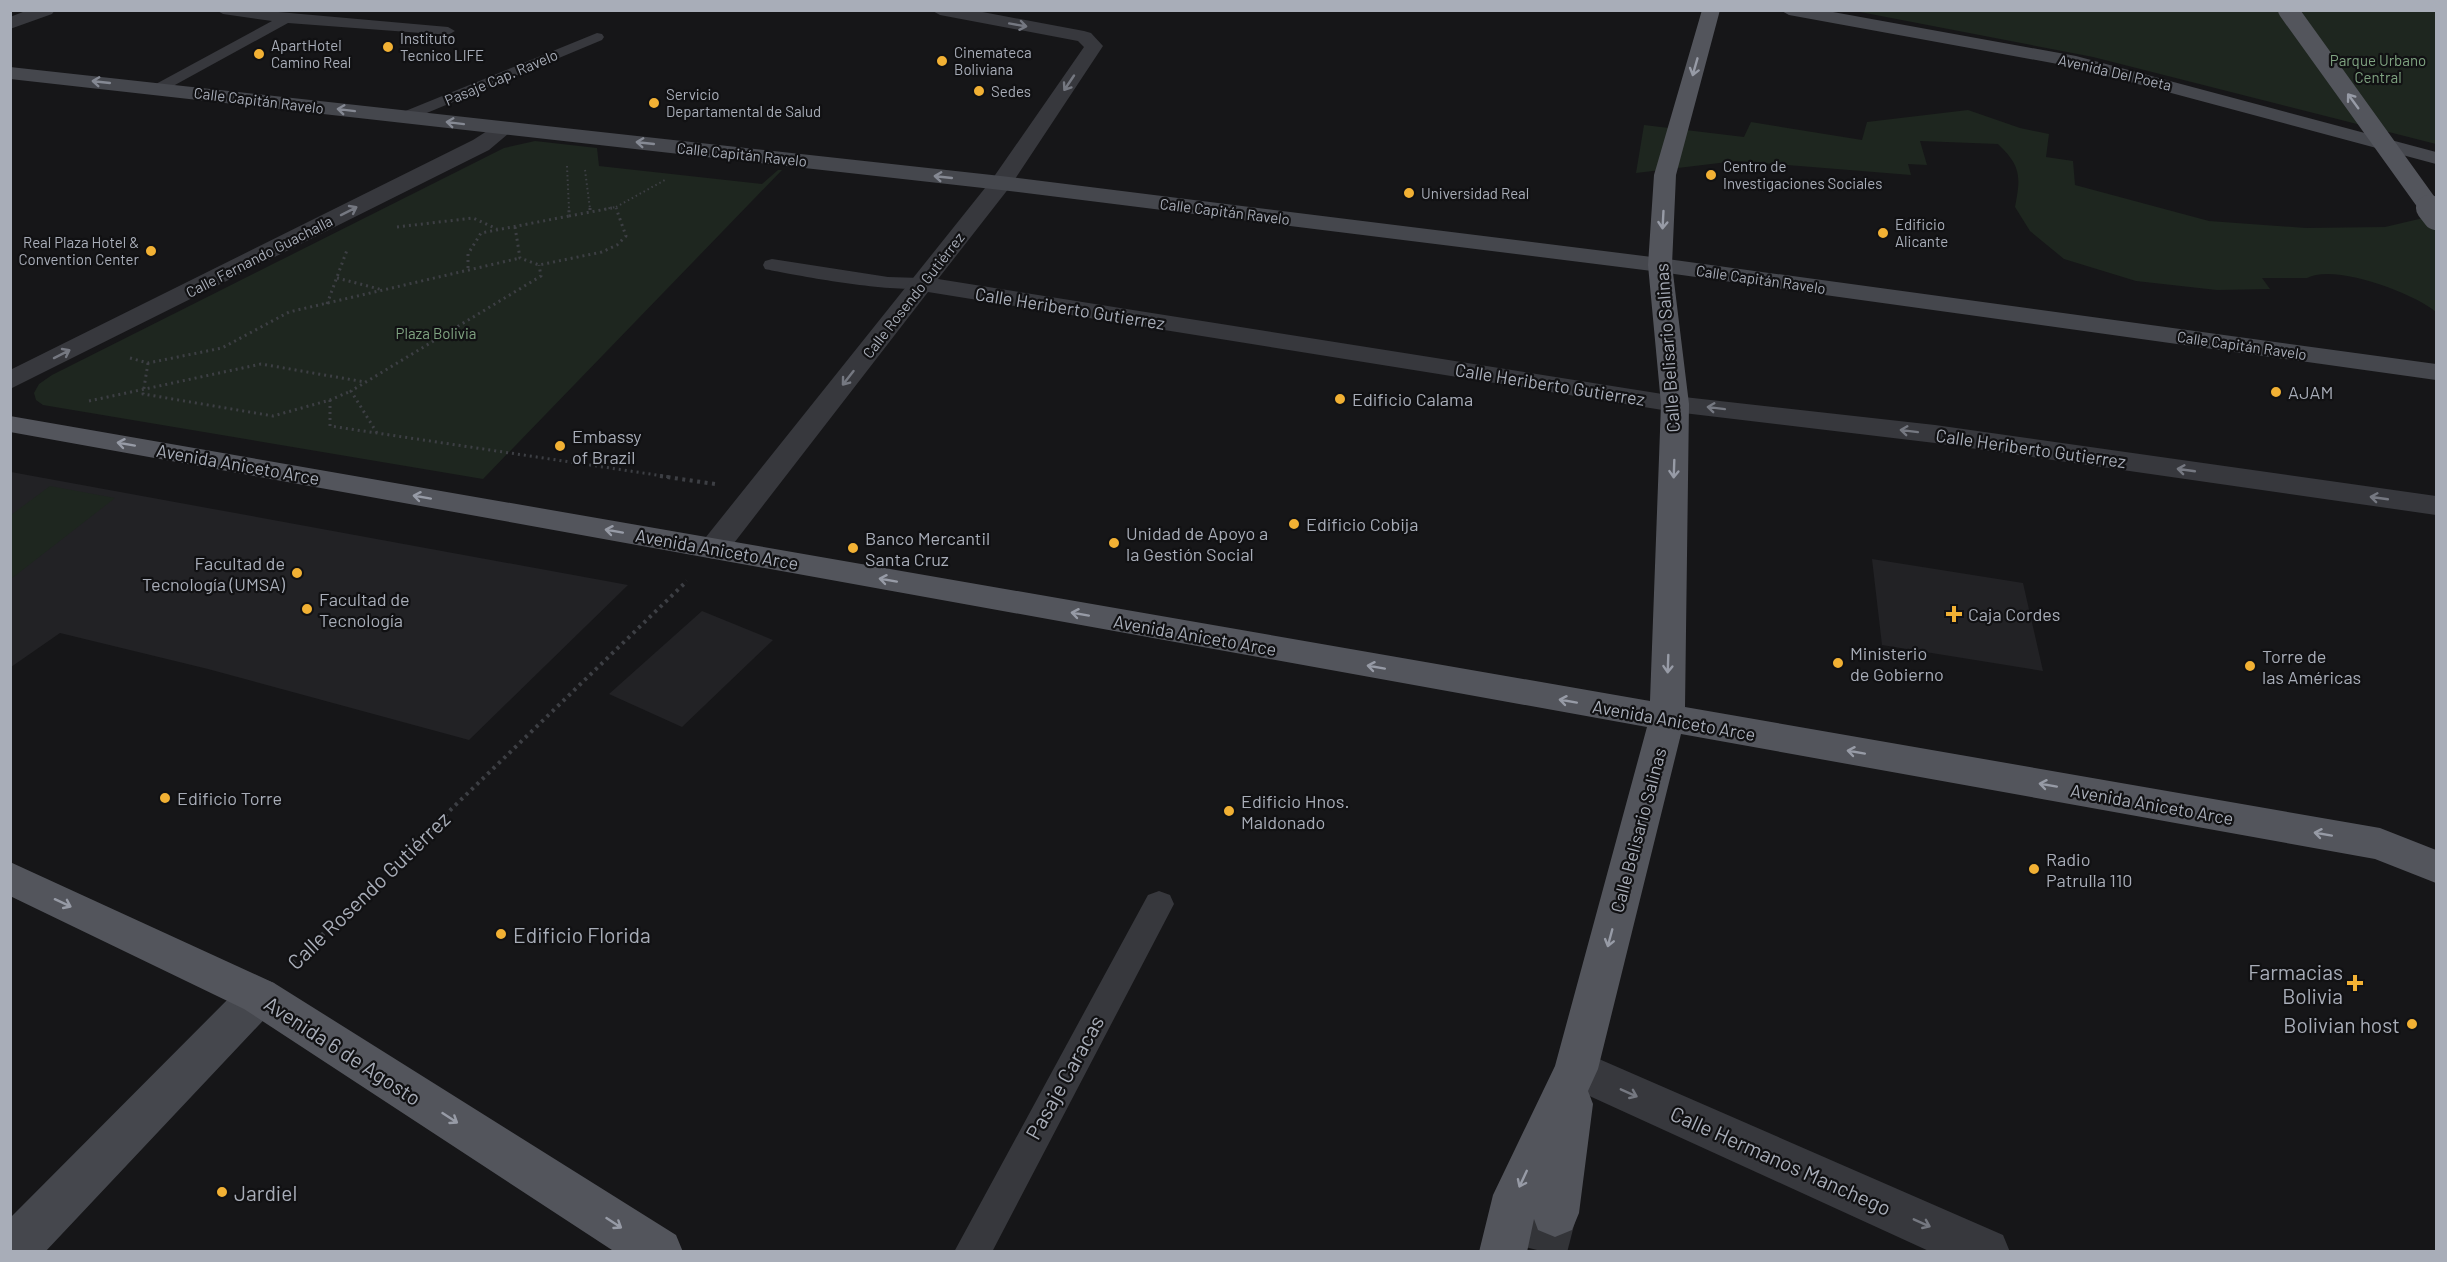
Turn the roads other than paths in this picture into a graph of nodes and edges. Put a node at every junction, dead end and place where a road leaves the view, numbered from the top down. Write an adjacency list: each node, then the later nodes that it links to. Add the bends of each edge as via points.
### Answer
1 (46, 10): 8 (street)
2 (223, 10): 7 (lane)
3 (940, 10): 18 (street, Calle Rosendo Gutiérrez, one-way to 18, via 1084,37 1094,46)
4 (1711, 10): 21 (main road, Calle Belisario Salinas, one-way to 21, via 1665,175)
5 (1789, 10): 17 (street, Avenida Del Poeta, via 2076,62)
6 (2288, 10): 19 (main road, one-way to 6, bridge)
7 (286, 19): 9 (lane); 14 (lane)
8 (10, 24)
9 (448, 31)
10 (557, 37): 12 (lane)
11 (597, 37): 12 (lane, Pasaje Cap. Ravelo)
12 (572, 47): 15 (lane, Pasaje Cap. Ravelo)
13 (10, 73): 14 (street, Calle Capitán Ravelo, one-way to 13)
14 (159, 88): 15 (street, Calle Capitán Ravelo, one-way to 14)
15 (404, 117): 16 (street, Calle Capitán Ravelo, one-way to 15)
16 (505, 128): 18 (street, Calle Capitán Ravelo, one-way to 16); 24 (street, Calle Fernando Guachalla, one-way to 16, via 481,145)
17 (2436, 158)
18 (1001, 183): 21 (street, Calle Capitán Ravelo); 22 (street, Calle Rosendo Gutiérrez)
19 (2436, 217)
20 (772, 265): 22 (lane, Calle Heriberto Gutierrez, via 888,283)
21 (1660, 265): 23 (street, Calle Capitán Ravelo); 25 (main road, Calle Belisario Salinas)
22 (921, 284): 25 (street, Calle Heriberto Gutierrez); 28 (street, Calle Rosendo Gutiérrez, one-way to 28)
23 (2436, 372)
24 (10, 381)
25 (1675, 404): 27 (street, Calle Heriberto Gutierrez, one-way to 25, via 1935,434); 29 (main road, Calle Belisario Salinas, one-way to 29)
26 (10, 424): 28 (main road, Avenida Aniceto Arce, one-way to 26)
27 (2436, 506)
28 (713, 549): 29 (main road, Avenida Aniceto Arce, one-way to 28)
29 (1667, 719): 31 (main road, Avenida Aniceto Arce, one-way to 29); 36 (main road, Calle Belisario Salinas, one-way to 36)
30 (2436, 840): 31 (main road, Avenida Aniceto Arce)
31 (2380, 844): 32 (main road, Avenida Aniceto Arce)
32 (2436, 867)
33 (10, 878): 35 (main road, Avenida 6 de Agosto, one-way to 35)
34 (1159, 904): 40 (lane, Pasaje Caracas)
35 (259, 996): 38 (street); 39 (main road, Avenida 6 de Agosto, one-way to 39)
36 (1576, 1069): 37 (main road); 41 (main road, Calle Belisario Salinas, one-way to 41, via 1516,1195); 42 (street, Calle Hermanos Manchego, one-way to 42)
37 (1555, 1213)
38 (11, 1251)
39 (659, 1251)
40 (972, 1251)
41 (1503, 1251)
42 (1986, 1251)

